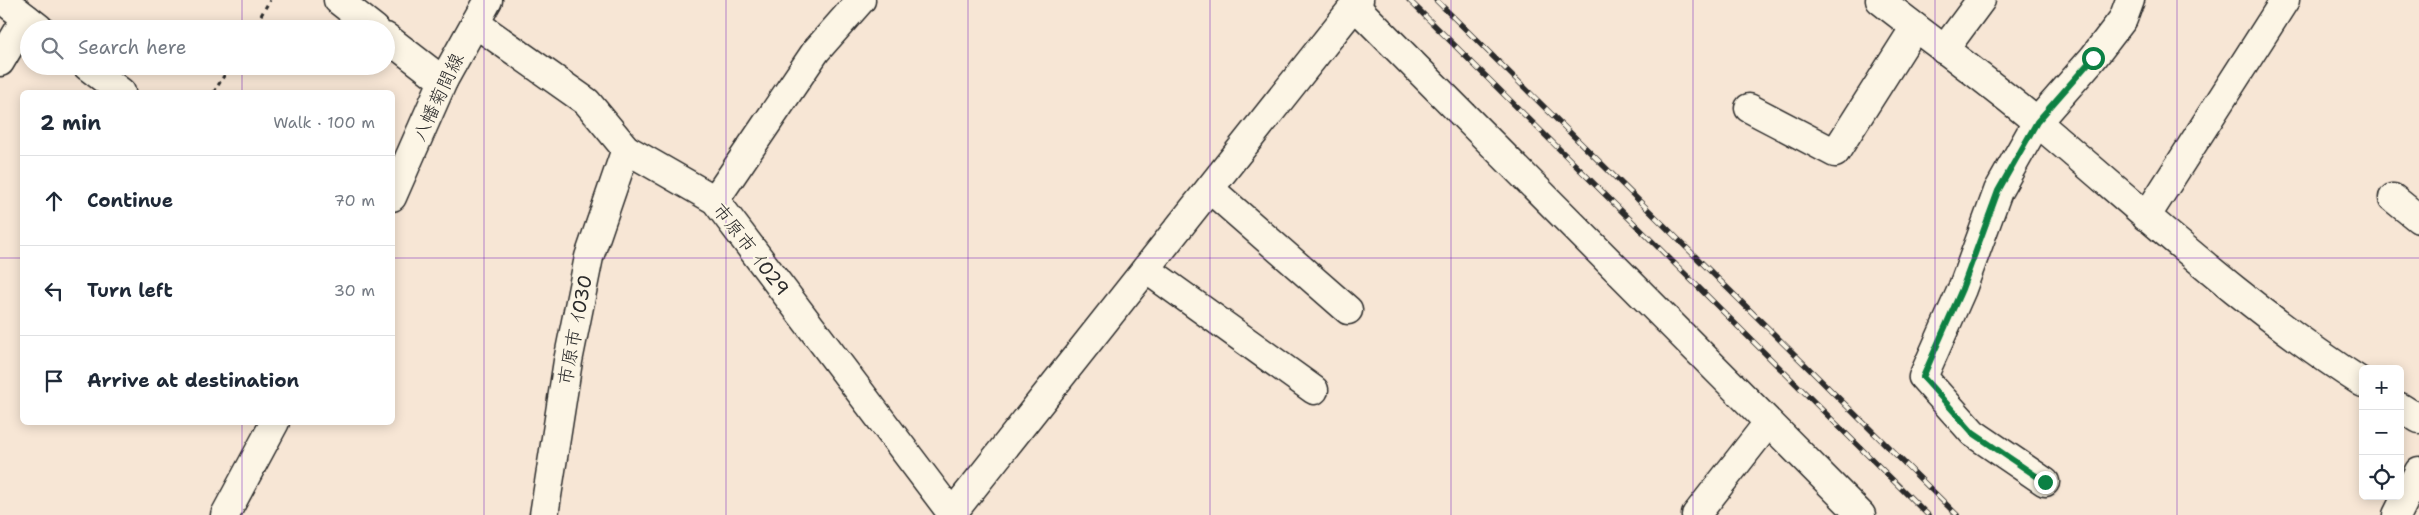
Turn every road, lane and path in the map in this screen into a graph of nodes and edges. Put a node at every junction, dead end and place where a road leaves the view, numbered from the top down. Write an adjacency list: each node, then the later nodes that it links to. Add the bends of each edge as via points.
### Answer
1 (3, 0): 11 (street)
2 (270, 0): 12 (path)
3 (338, 0): 13 (street)
4 (861, 0): 30 (street, via 816,51)
5 (1880, 0): 14 (street)
6 (1981, 0): 17 (street)
7 (2130, 0): 25 (street, via 2123,19)
8 (2285, 0): 31 (street)
9 (1357, 3): 27 (street); 39 (street)
10 (481, 11): 21 (street, 八幡菊間線); 26 (street, 市原市 ｲ029, via 587,102)
11 (28, 20)
12 (258, 20)
13 (364, 20)
14 (1915, 27): 17 (street); 24 (street, via 1835,153)
15 (20, 38): 18 (street)
16 (395, 44): 21 (street)
17 (1944, 50): 25 (street)
18 (0, 62)
19 (99, 75): 22 (street)
20 (224, 75): 23 (path)
21 (443, 81): 28 (street, 八幡菊間線)
22 (118, 90)
23 (215, 90)
24 (1749, 108)
25 (2037, 122): 31 (street); 42 (street, via 1998,191 1962,289 1923,377 1973,433)
26 (626, 149): 30 (street, 市原市 ｲ029); 44 (street, 市原市 ｲ030, via 589,257 568,361)
27 (1210, 189): 33 (street); 34 (street)
28 (395, 190)
29 (2394, 198): 32 (street)
30 (715, 200): 45 (street, 市原市 ｲ029)
31 (2146, 217): 35 (street, via 2320,355)
32 (2419, 219)
33 (1146, 269): 36 (street); 45 (street)
34 (1348, 310)
35 (2359, 379)
36 (1314, 390)
37 (2404, 410): 38 (street)
38 (2419, 419)
39 (1768, 423): 46 (street); 47 (street)
40 (273, 425): 43 (street)
41 (2419, 471): 48 (street)
42 (2045, 482)
43 (225, 515)
44 (544, 515)
45 (952, 515)
46 (1696, 515)
47 (1861, 515)
48 (2397, 515)

